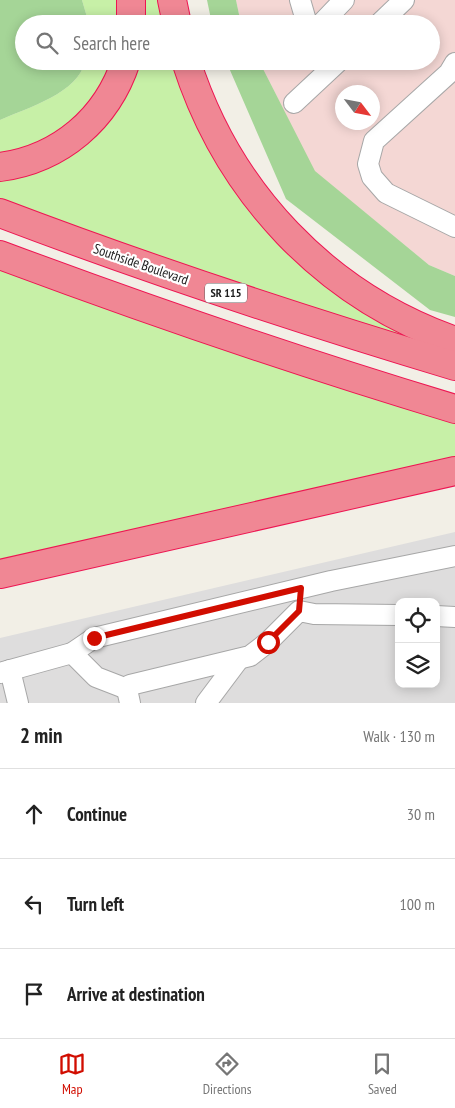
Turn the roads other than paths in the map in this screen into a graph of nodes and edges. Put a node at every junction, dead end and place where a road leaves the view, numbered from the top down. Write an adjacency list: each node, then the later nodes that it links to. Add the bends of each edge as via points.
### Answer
1 (131, 0): 6 (highway)
2 (172, 0): 7 (highway)
3 (300, 0): 8 (lane)
4 (344, 0): 9 (lane)
5 (404, 0): 10 (lane)
6 (131, 15)
7 (175, 15)
8 (304, 15)
9 (330, 15)
10 (388, 15)
11 (455, 63): 18 (lane, via 449,73 374,141 368,164 372,178 386,193)
12 (122, 70): 16 (highway, via 112,93 81,131 45,154 17,165)
13 (189, 70): 20 (highway, via 206,115 223,147 264,208 302,249 354,290 392,314)
14 (324, 70): 15 (lane)
15 (294, 103)
16 (0, 167)
17 (0, 213): 21 (highway, Southside Boulevard / SR 115, via 240,298)
18 (455, 227)
19 (0, 255): 22 (highway, via 231,337)
20 (455, 341)
21 (455, 366)
22 (455, 409)
23 (455, 471): 25 (highway)
24 (455, 556): 26 (lane)
25 (0, 574)
26 (301, 588): 27 (lane); 31 (lane, via 94,638)
27 (299, 611): 28 (lane); 32 (lane, via 268,642 250,656)
28 (395, 615)
29 (440, 616): 30 (lane)
30 (455, 616)
31 (72, 653): 33 (lane); 34 (lane, via 96,677)
32 (240, 659): 34 (lane, via 130,685); 36 (lane)
33 (5, 672): 35 (lane)
34 (128, 696)
35 (18, 703)
36 (206, 703)

